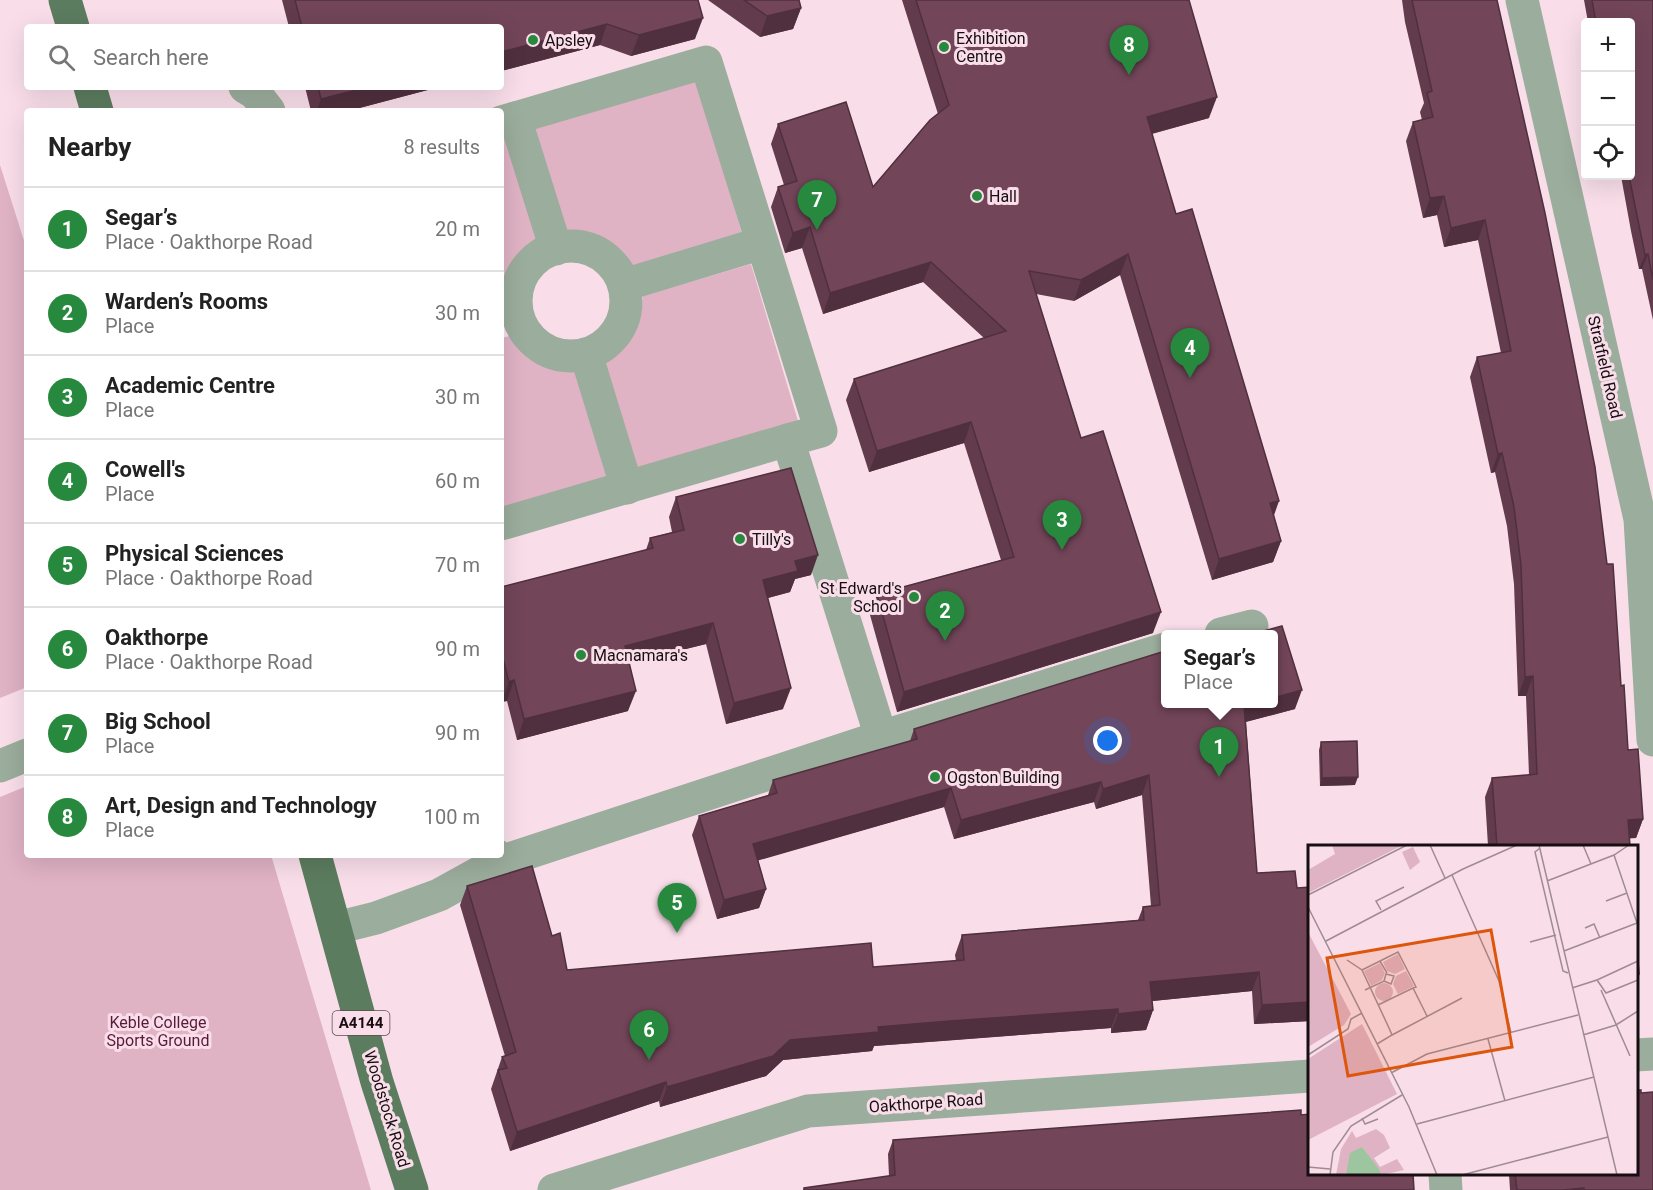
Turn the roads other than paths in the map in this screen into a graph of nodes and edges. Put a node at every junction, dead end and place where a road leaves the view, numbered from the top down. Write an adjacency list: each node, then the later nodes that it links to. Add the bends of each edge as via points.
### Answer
1 (65, 0): 3 (main road)
2 (1522, 0): 21 (street, Stratfield Road, via 1640,519)
3 (72, 24)
4 (91, 90): 6 (main road)
5 (250, 90): 7 (street)
6 (96, 108)
7 (267, 108)
8 (508, 120): 9 (street, via 706,62); 10 (street)
9 (762, 243): 11 (street); 14 (street, via 820,431)
10 (556, 249): 11 (street, via 583,247 601,255 615,267); 12 (street, via 530,264 519,280)
11 (624, 285): 13 (street, via 627,304 622,323 612,339)
12 (509, 320): 13 (street, via 541,348 558,356)
13 (586, 354): 15 (street)
14 (788, 440): 15 (street); 20 (street)
15 (627, 488): 16 (street)
16 (504, 523)
17 (1252, 626): 18 (street)
18 (1236, 630)
19 (1161, 650): 20 (street)
20 (881, 737): 24 (street)
21 (1653, 740)
22 (24, 756): 23 (street)
23 (0, 766)
24 (504, 856)
25 (316, 858): 27 (main road, Woodstock Road / A4144)
26 (496, 859): 27 (street, via 440,895)
27 (336, 928): 32 (main road, Woodstock Road / A4144, via 377,1082)
28 (1653, 1054): 29 (street)
29 (1638, 1055)
30 (1308, 1076): 33 (street, Oakthorpe Road, via 808,1111)
31 (1445, 1175): 34 (street)
32 (412, 1190)
33 (554, 1190)
34 (1446, 1190)

